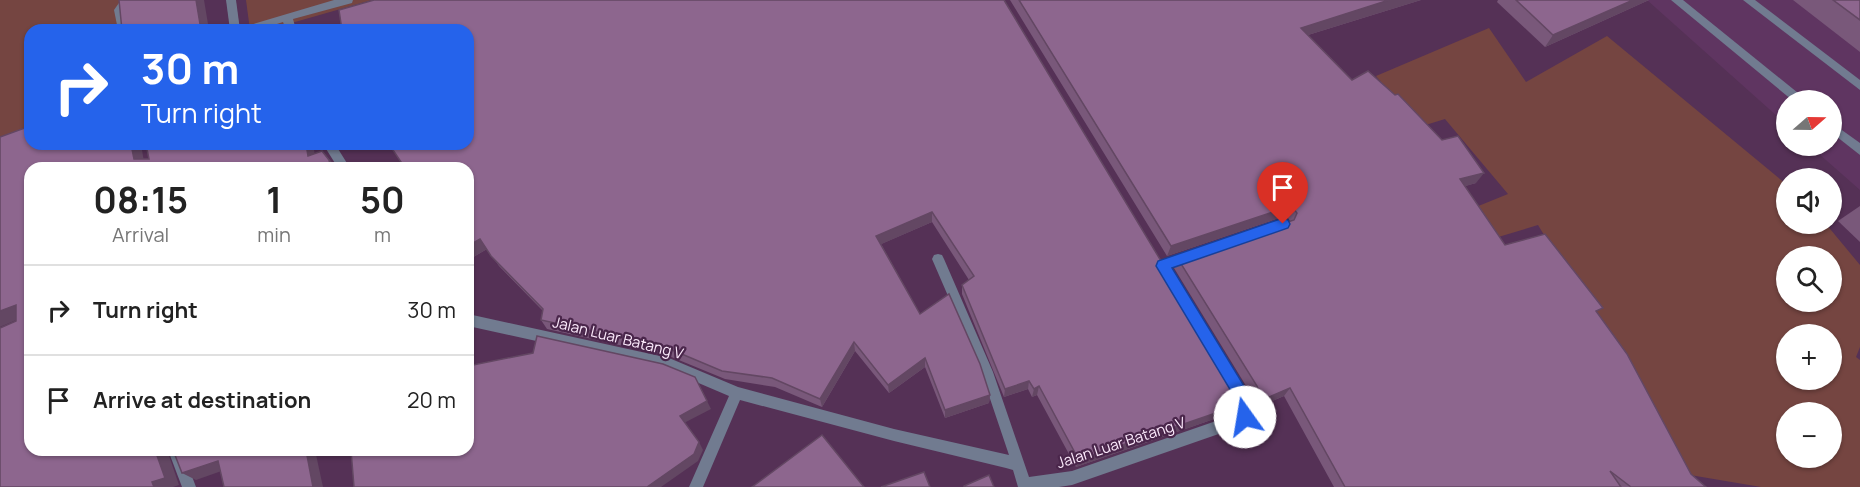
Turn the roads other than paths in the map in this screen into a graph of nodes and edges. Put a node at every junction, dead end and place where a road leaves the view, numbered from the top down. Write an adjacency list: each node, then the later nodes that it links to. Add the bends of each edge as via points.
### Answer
1 (127, 0): 7 (street, via 119,10)
2 (231, 0): 8 (street)
3 (348, 0): 6 (street)
4 (1676, 0): 12 (street)
5 (1748, 0): 11 (street)
6 (287, 17): 9 (street); 10 (street)
7 (122, 24)
8 (234, 24)
9 (266, 24)
10 (289, 24)
11 (1860, 86)
12 (1787, 90)
13 (1842, 135): 14 (street)
14 (1860, 150)
15 (1207, 250): 17 (street)
16 (938, 259): 22 (street, via 987,372)
17 (1163, 266)
18 (474, 321): 20 (street, Jalan Luar Batang V, via 669,364)
19 (1225, 368): 23 (street, Jalan Luar Batang V, via 1244,399 1245,417 1072,478)
20 (737, 393): 22 (street, Jalan Luar Batang V); 25 (street)
21 (177, 456): 24 (street)
22 (1019, 466): 23 (street, Jalan Luar Batang V)
23 (1024, 485)
24 (189, 487)
25 (696, 487)

